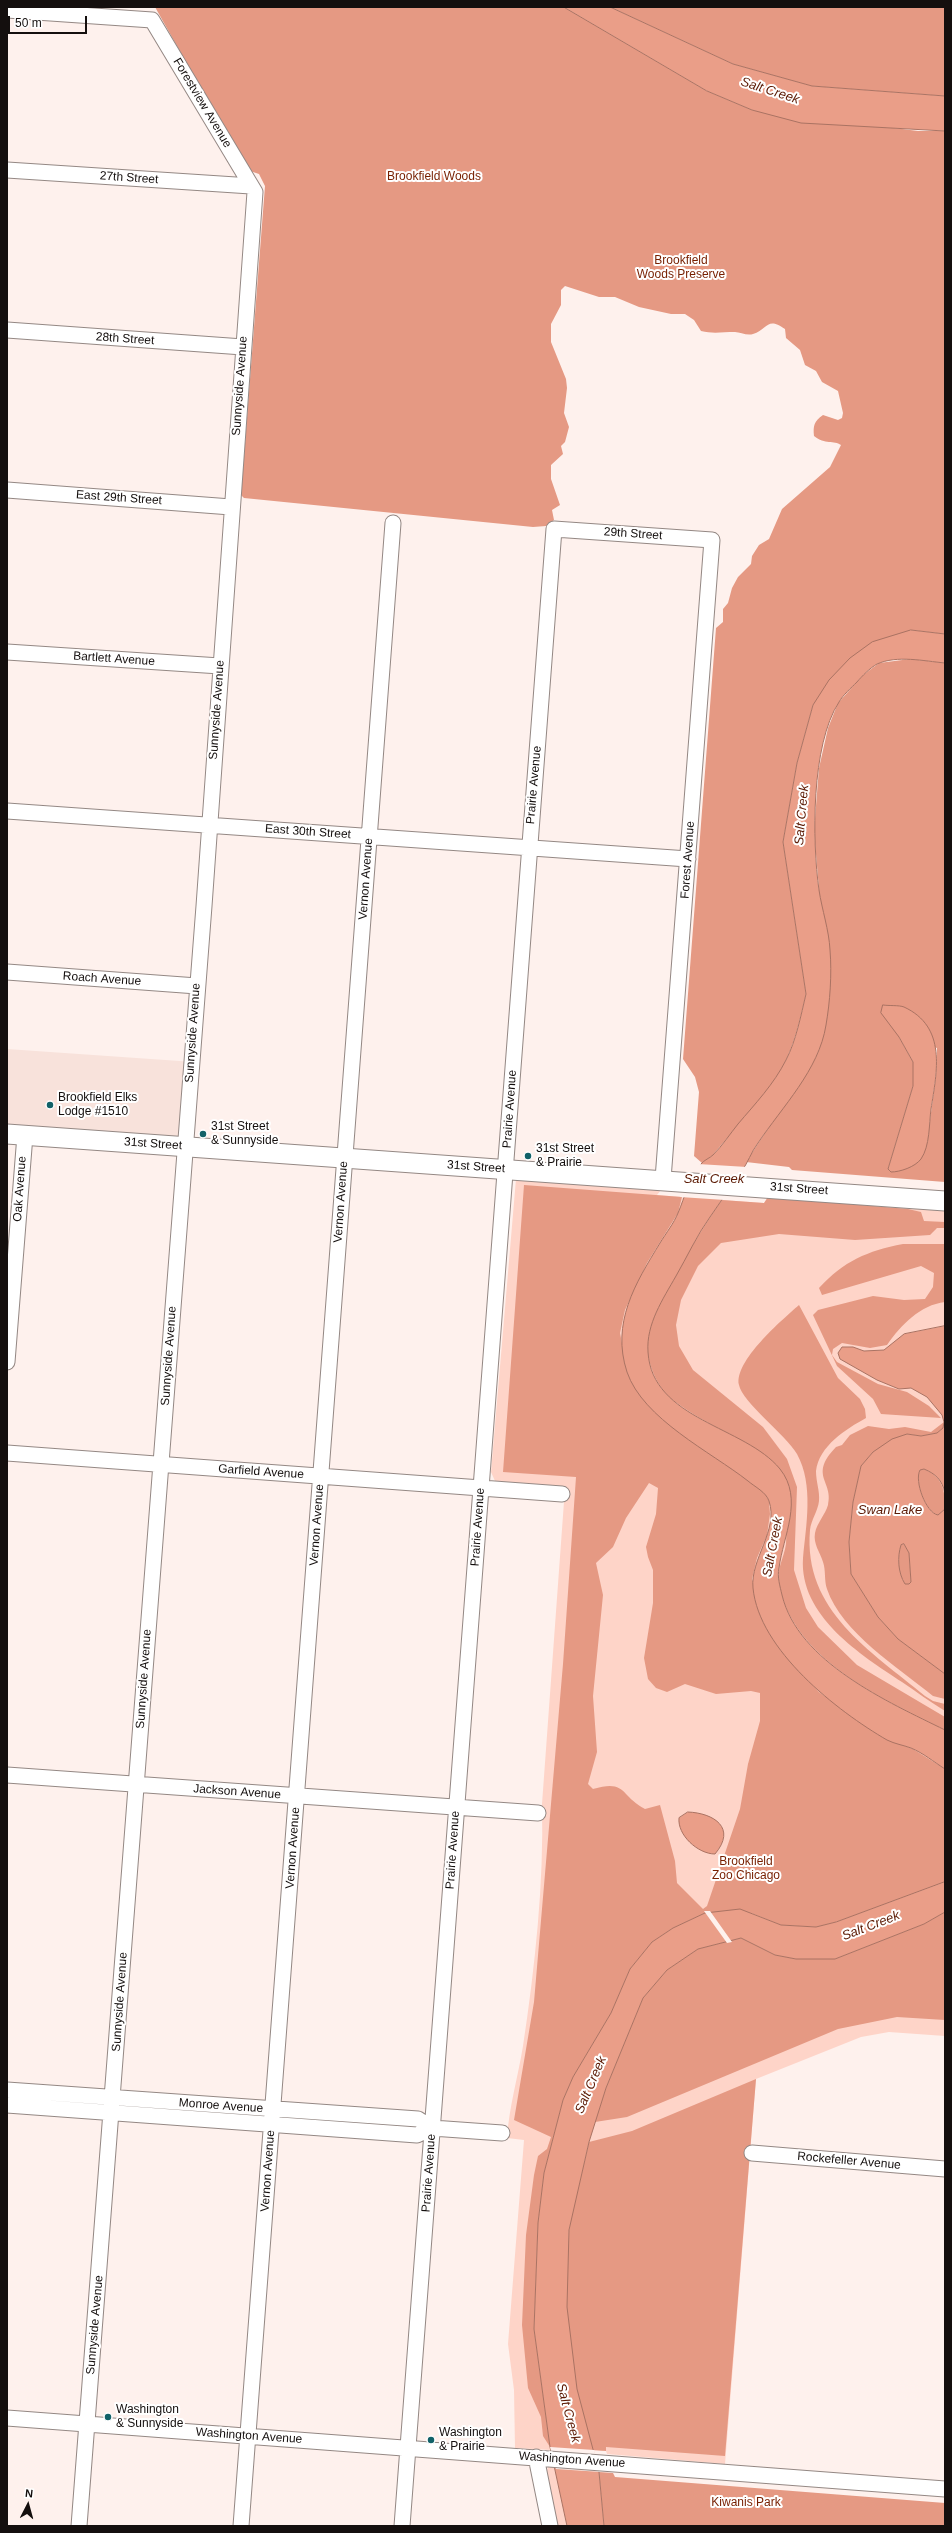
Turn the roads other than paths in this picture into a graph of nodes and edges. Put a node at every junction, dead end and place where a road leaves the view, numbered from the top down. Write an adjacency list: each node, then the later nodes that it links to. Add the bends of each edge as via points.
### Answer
1 (7, 10): 3 (street, Forestview Avenue, via 152,20)
2 (7, 170): 3 (street, 27th Street)
3 (251, 186): 5 (street, Sunnyside Avenue, via 255,192)
4 (7, 330): 5 (street, 28th Street)
5 (243, 347): 7 (street, Sunnyside Avenue)
6 (7, 490): 7 (street, East 29th Street)
7 (231, 507): 12 (street, Sunnyside Avenue)
8 (392, 523): 15 (street, Vernon Avenue)
9 (554, 529): 10 (street, 29th Street); 16 (street, Prairie Avenue)
10 (712, 540): 17 (street, Forest Avenue)
11 (7, 652): 12 (street, Bartlett Avenue)
12 (220, 666): 14 (street, Sunnyside Avenue)
13 (7, 811): 14 (street, East 30th Street)
14 (209, 826): 15 (street, East 30th Street); 19 (street, Sunnyside Avenue)
15 (369, 836): 16 (street, East 30th Street); 22 (street, Vernon Avenue)
16 (528, 848): 17 (street, East 30th Street); 23 (street, Prairie Avenue)
17 (688, 859): 24 (street, Forest Avenue)
18 (7, 972): 19 (street, Roach Avenue)
19 (197, 986): 21 (street, Sunnyside Avenue)
20 (16, 1134): 21 (main road, 31st Street); 26 (street, Oak Avenue)
21 (184, 1146): 22 (main road, 31st Street); 28 (street, Sunnyside Avenue)
22 (345, 1157): 23 (main road, 31st Street); 29 (street, Vernon Avenue)
23 (506, 1169): 24 (main road, 31st Street); 30 (street, Prairie Avenue)
24 (672, 1180): 25 (main road, 31st Street)
25 (945, 1201)
26 (7, 1362)
27 (7, 1453): 28 (street, Garfield Avenue)
28 (161, 1464): 29 (street, Garfield Avenue); 33 (street, Sunnyside Avenue)
29 (320, 1476): 30 (street, Garfield Avenue); 34 (street, Vernon Avenue)
30 (480, 1487): 31 (street, Garfield Avenue); 35 (street, Prairie Avenue)
31 (562, 1494)
32 (7, 1775): 33 (street, Jackson Avenue)
33 (136, 1784): 34 (street, Jackson Avenue); 39 (street, Sunnyside Avenue)
34 (296, 1796): 35 (street, Jackson Avenue); 40 (street, Vernon Avenue)
35 (457, 1807): 36 (street, Jackson Avenue); 42 (street, Prairie Avenue)
36 (538, 1813)
37 (7, 2090): 39 (street, Monroe Avenue)
38 (7, 2105): 39 (street, Monroe Avenue)
39 (113, 2105): 40 (street, Monroe Avenue); 41 (street, Monroe Avenue); 47 (street, Sunnyside Avenue)
40 (273, 2109): 41 (street, Vernon Avenue); 42 (street, Monroe Avenue, via 418,2119)
41 (272, 2124): 42 (street, Monroe Avenue, via 418,2135); 48 (street, Vernon Avenue)
42 (432, 2128): 43 (street, Monroe Avenue); 49 (street, Prairie Avenue)
43 (502, 2133)
44 (752, 2153): 45 (street, Rockefeller Avenue)
45 (945, 2169)
46 (7, 2418): 47 (street, Washington Avenue)
47 (87, 2425): 48 (street, Washington Avenue); 52 (street, Sunnyside Avenue)
48 (248, 2436): 49 (street, Washington Avenue); 53 (street, Vernon Avenue)
49 (408, 2448): 50 (street, Washington Avenue); 54 (street, Prairie Avenue)
50 (536, 2457): 51 (street, Washington Avenue); 55 (street)
51 (945, 2489)
52 (79, 2526)
53 (241, 2526)
54 (402, 2526)
55 (550, 2526)

